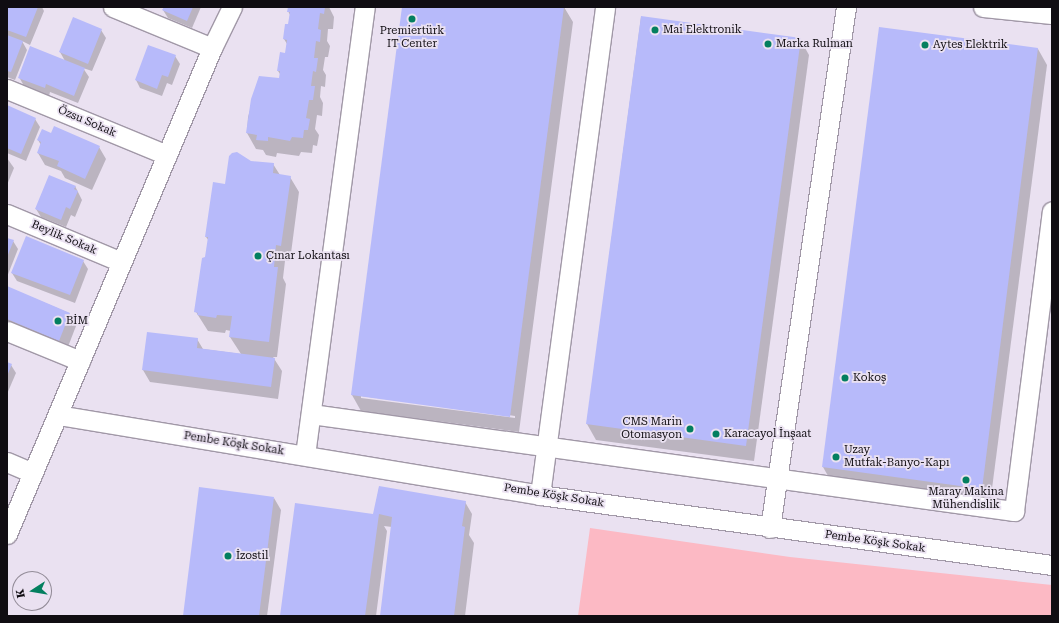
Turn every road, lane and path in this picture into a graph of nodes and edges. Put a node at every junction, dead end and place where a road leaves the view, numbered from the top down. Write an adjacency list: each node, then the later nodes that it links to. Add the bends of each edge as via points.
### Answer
1 (113, 7): 8 (street)
2 (232, 7): 8 (street)
3 (365, 7): 16 (street)
4 (605, 7): 18 (street)
5 (846, 7): 22 (street)
6 (995, 8): 7 (street)
7 (1052, 14)
8 (212, 48): 10 (street)
9 (7, 89): 10 (street, Özsu Sokak)
10 (167, 156): 13 (street)
11 (1052, 211): 22 (street, via 1014,511)
12 (7, 214): 13 (street, Beylik Sokak)
13 (121, 262): 15 (street)
14 (7, 331): 15 (street)
15 (80, 361): 17 (street)
16 (311, 414): 18 (street); 19 (street)
17 (58, 415): 19 (street, Pembe Köşk Sokak); 21 (street)
18 (547, 446): 22 (street); 23 (street)
19 (305, 455): 23 (street, Pembe Köşk Sokak)
20 (7, 462): 21 (street)
21 (33, 473): 25 (street)
22 (777, 478): 24 (street)
23 (540, 495): 24 (street, Pembe Köşk Sokak)
24 (770, 528): 26 (street, Pembe Köşk Sokak)
25 (7, 534)
26 (1052, 565)

